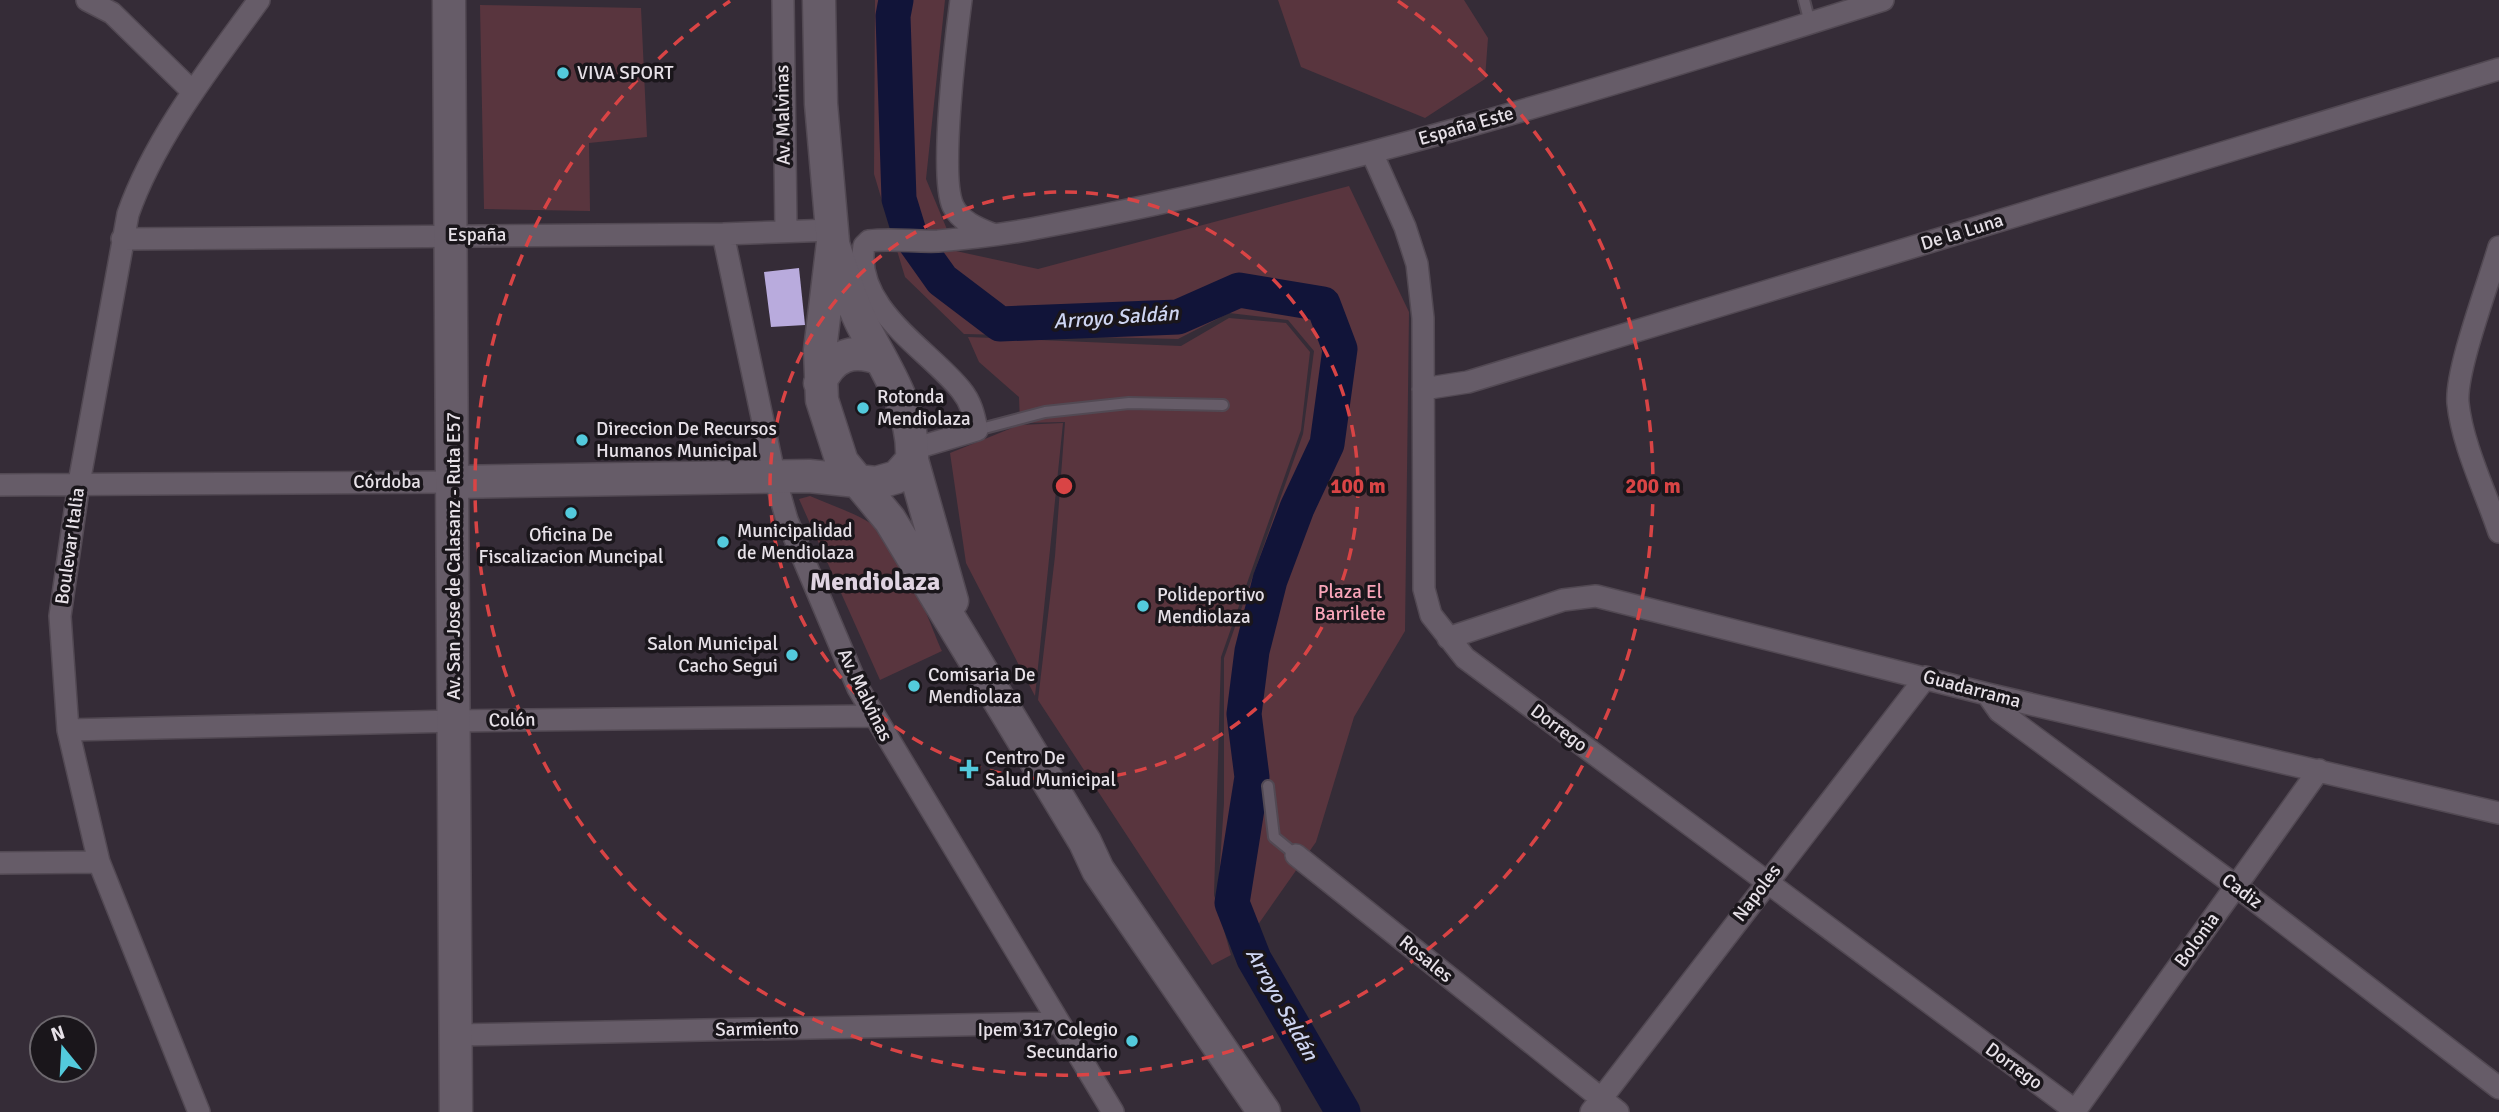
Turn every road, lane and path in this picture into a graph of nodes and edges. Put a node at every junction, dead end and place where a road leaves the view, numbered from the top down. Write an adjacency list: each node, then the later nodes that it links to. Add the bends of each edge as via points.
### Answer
1 (87, 0): 11 (street, via 112,13)
2 (259, 0): 11 (street, Boulevar Italia)
3 (449, 0): 15 (main road, Av. San Jose de Calasanz - Ruta E57)
4 (783, 0): 13 (street, Av. Malvinas)
5 (820, 0): 17 (main road, via 821,104)
6 (961, 0): 16 (street, via 947,185 953,208 968,223)
7 (1804, 0): 9 (lane)
8 (1882, 0): 9 (street, España Este)
9 (1811, 23): 12 (street, España Este)
10 (2499, 69): 21 (street, De la Luna, via 1468,382)
11 (192, 92): 18 (street, Boulevar Italia, via 135,195)
12 (1372, 153): 16 (street, España Este, via 1218,192); 21 (street, Dorrego, via 1417,264)
13 (786, 230): 14 (street, España); 17 (street, España)
14 (723, 234): 15 (street, España); 26 (street, Av. Malvinas)
15 (453, 235): 18 (street, España); 28 (main road, Av. San Jose de Calasanz - Ruta E57)
16 (993, 235): 24 (street, España Este, via 937,241 877,240 864,246 871,287 894,324 961,390 974,411)
17 (832, 236): 20 (main road, via 851,299); 22 (main road)
18 (122, 239): 29 (street, Boulevar Italia)
19 (2499, 247): 31 (street, via 2458,401)
20 (881, 359): 22 (main road, via 845,355 826,370); 25 (main road, via 894,382)
21 (1423, 389): 32 (street, Dorrego, via 1424,589 1431,615)
22 (821, 392): 26 (main road, via 814,446 795,468); 27 (main road, via 835,444)
23 (1223, 405): 24 (lane, via 1129,403 1045,412)
24 (977, 430): 25 (street)
25 (913, 454): 27 (main road, Córdoba, via 905,470 888,482); 33 (main road)
26 (775, 478): 27 (main road, Córdoba); 28 (main road, Córdoba); 36 (street, Av. Malvinas, via 787,520)
27 (853, 479): 33 (main road, via 890,520)
28 (453, 482): 29 (street, Córdoba); 37 (main road, Av. San Jose de Calasanz - Ruta E57)
29 (79, 483): 30 (street, Córdoba); 38 (street, Boulevar Italia, via 60,616)
30 (0, 485)
31 (2499, 532)
32 (1448, 638): 34 (street, Guadarrama, via 1563,600 1596,596); 46 (street, Dorrego, via 1465,658)
33 (968, 650): 42 (main road)
34 (1926, 677): 35 (street, Guadarrama); 46 (street, Napoles)
35 (1987, 694): 39 (street, Guadarrama); 47 (street, Cadiz, via 1998,710)
36 (872, 716): 37 (street, Colón); 48 (street, Av. Malvinas)
37 (455, 721): 38 (street, Colón); 49 (main road, Av. San Jose de Calasanz - Ruta E57)
38 (68, 730): 44 (street, Boulevar Italia)
39 (2319, 770): 41 (street, Guadarrama); 47 (street, Bolonia)
40 (1268, 786): 43 (lane, Rosales, via 1274,837)
41 (2499, 813)
42 (1086, 842): 55 (main road, via 1098,870); 56 (main road, via 1106,863)
43 (1296, 855): 51 (street, Rosales)
44 (99, 862): 45 (street); 52 (street, Boulevar Italia)
45 (0, 863)
46 (1765, 882): 51 (street, Napoles); 57 (street, Dorrego)
47 (2236, 886): 50 (street, Cadiz); 57 (street, Bolonia)
48 (1057, 1023): 49 (street, Sarmiento); 54 (street, Av. Malvinas)
49 (457, 1035): 53 (main road, Av. San Jose de Calasanz - Ruta E57)
50 (2499, 1088)
51 (1604, 1108)
52 (199, 1112)
53 (456, 1112)
54 (1113, 1112)
55 (1264, 1112)
56 (1284, 1112)
57 (2076, 1112)

